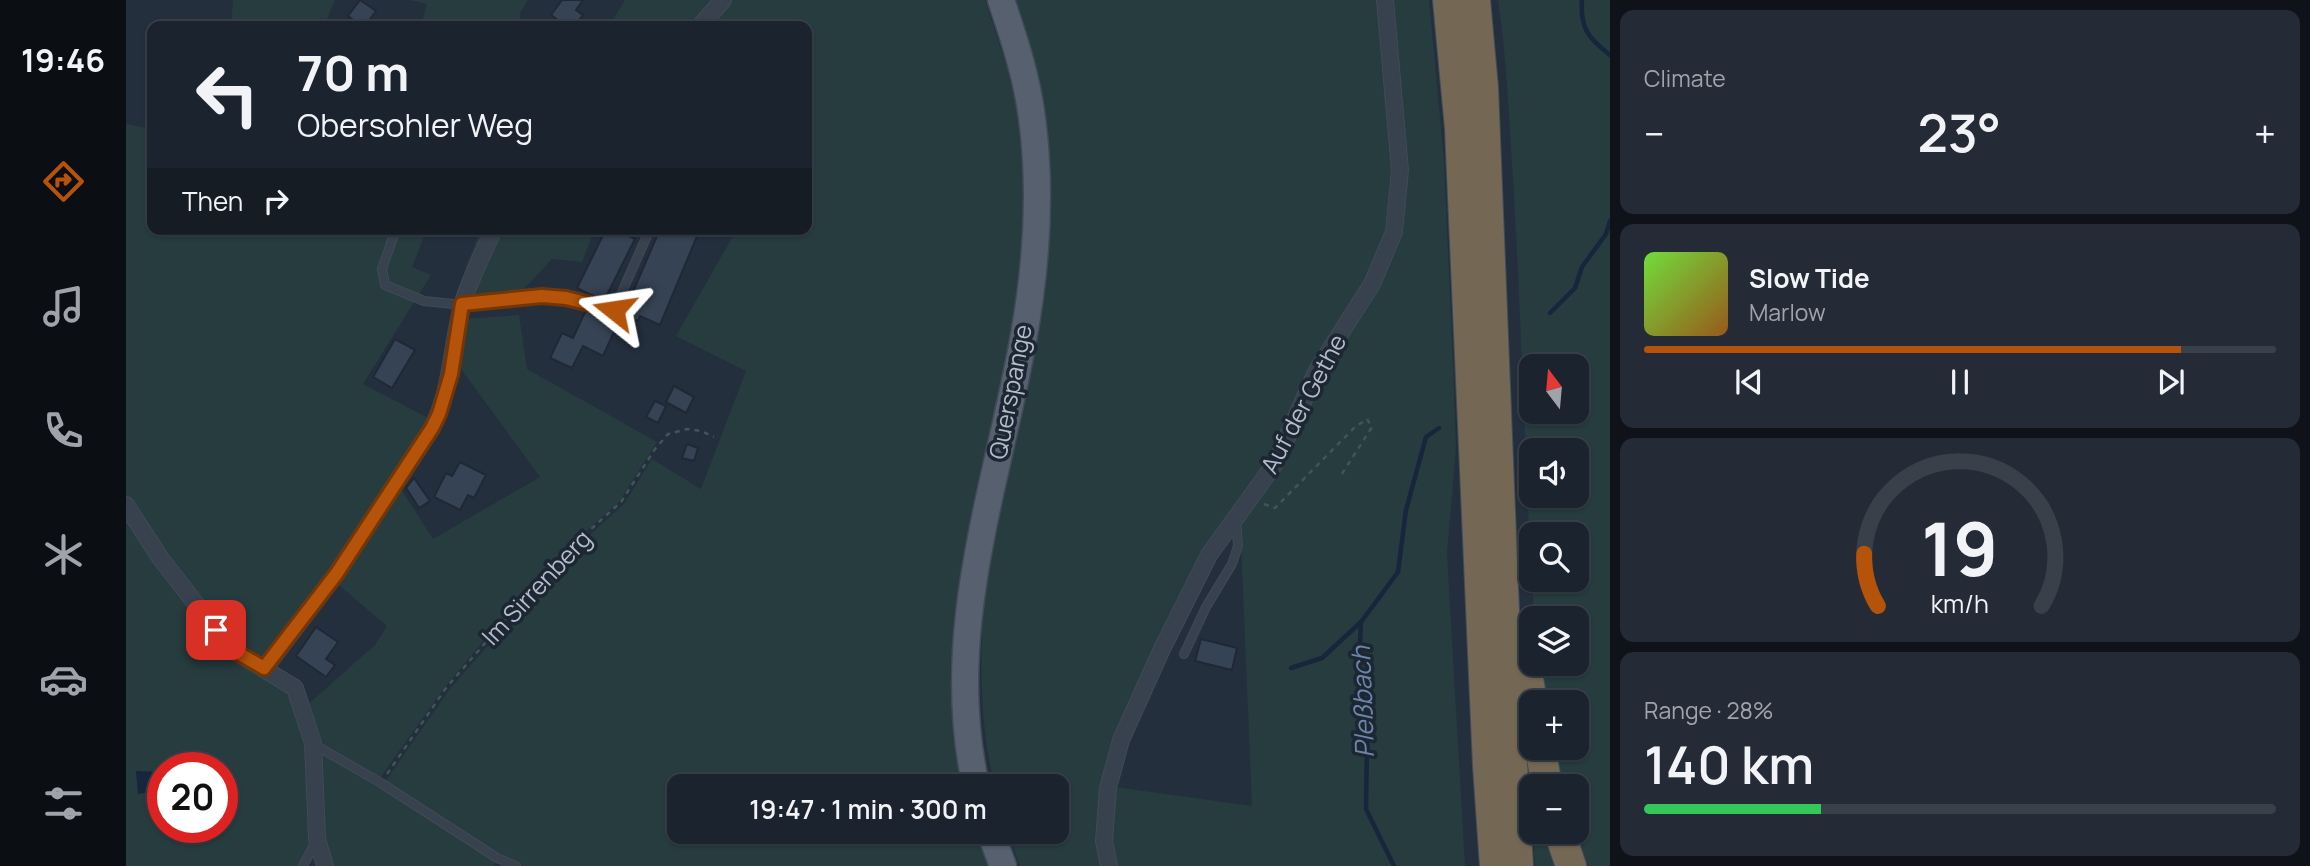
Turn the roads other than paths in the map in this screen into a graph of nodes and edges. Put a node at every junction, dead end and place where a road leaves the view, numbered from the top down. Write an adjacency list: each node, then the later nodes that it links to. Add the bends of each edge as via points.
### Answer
1 (723, 0): 6 (street)
2 (1001, 0): 18 (main road, Querspange, via 1016,43 1032,118 1037,228 1023,343 967,618 964,708)
3 (1385, 0): 13 (street, Auf der Gethe, via 1400,170 1394,232 1372,284 1317,370 1276,462)
4 (1448, 0): 27 (highway, via 1460,128)
5 (1475, 0): 11 (highway, via 1483,88)
6 (704, 21)
7 (394, 235): 10 (lane, via 382,269 385,285 424,301)
8 (491, 235): 10 (street)
9 (647, 235): 10 (lane, via 614,310 542,296)
10 (462, 304): 15 (street, via 451,374 432,428 337,573)
11 (1500, 491): 16 (highway); 28 (highway)
12 (126, 505): 15 (street, via 161,559 231,649)
13 (1236, 518): 14 (lane, via 1238,546); 26 (street, Auf der Gethe, via 1209,555 1121,740 1108,788 1104,841)
14 (1184, 653)
15 (264, 668): 17 (street, via 295,688)
16 (1530, 690)
17 (313, 744): 19 (street); 24 (lane)
18 (974, 774)
19 (317, 839): 22 (lane); 23 (street)
20 (995, 844): 25 (main road)
21 (1563, 844): 29 (highway)
22 (303, 866)
23 (325, 866)
24 (516, 866)
25 (1003, 866)
26 (1109, 866)
27 (1495, 866)
28 (1518, 866)
29 (1571, 866)

